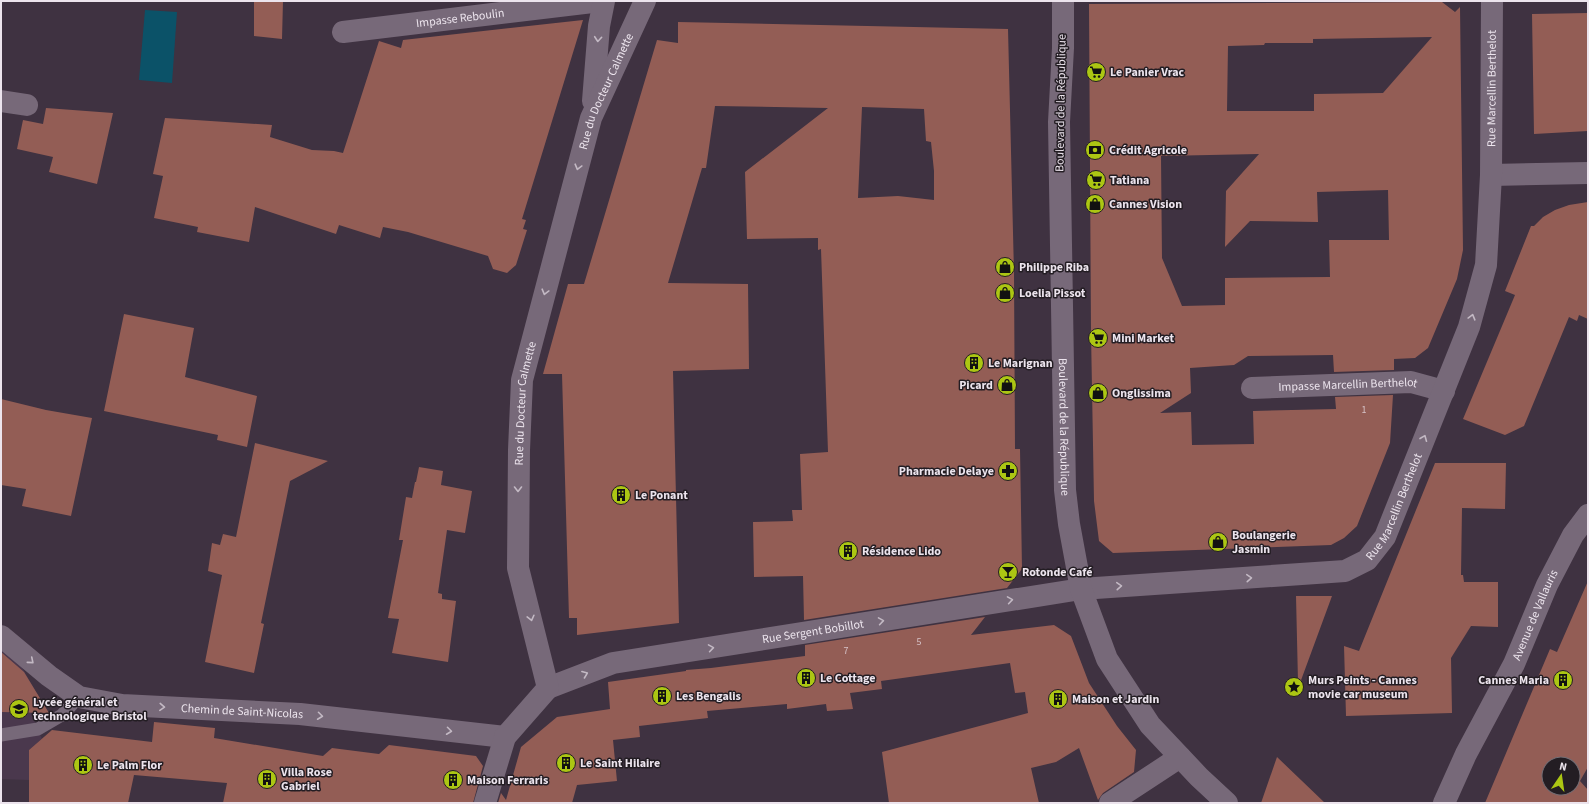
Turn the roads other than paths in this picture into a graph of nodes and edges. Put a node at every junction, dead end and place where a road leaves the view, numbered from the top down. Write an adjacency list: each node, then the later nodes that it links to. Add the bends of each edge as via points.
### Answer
1 (601, 1): 6 (street, Impasse Reboulin)
2 (604, 1): 9 (street, one-way to 9, via 599,26)
3 (645, 1): 9 (street, Rue du Docteur Calmette)
4 (1063, 1): 15 (street, Boulevard de la République, via 1059,122 1065,490)
5 (1492, 1): 11 (street, Rue Marcellin Berthelot)
6 (343, 32)
7 (1, 102): 8 (street)
8 (27, 105)
9 (591, 118): 17 (street, Rue du Docteur Calmette, one-way to 17, via 522,380 518,568)
10 (1588, 173): 11 (street)
11 (1491, 175): 13 (street, Rue Marcellin Berthelot, one-way to 11, via 1469,327 1486,265)
12 (1252, 388): 13 (street, Impasse Marcellin Berthelot, via 1411,382)
13 (1444, 391): 15 (street, Rue Marcellin Berthelot, one-way to 13, via 1345,571 1367,560 1385,536)
14 (1588, 515): 25 (street, Avenue de Vallauris, via 1572,535 1547,585 1514,664 1466,754)
15 (1080, 589): 17 (street, Rue Sergent Bobillot, one-way to 15, via 613,663); 21 (street, Boulevard de la République, via 1107,659 1150,725)
16 (1, 636): 18 (street, Chemin de Saint-Nicolas, one-way to 18)
17 (548, 688): 20 (street)
18 (79, 697): 19 (lane, via 62,715 38,730); 20 (street, Chemin de Saint-Nicolas, one-way to 20, via 122,705 300,714)
19 (1, 735)
20 (504, 738): 22 (street)
21 (1180, 757): 23 (street); 24 (street, Boulevard de la République)
22 (485, 803)
23 (1110, 803)
24 (1227, 803)
25 (1444, 803)

